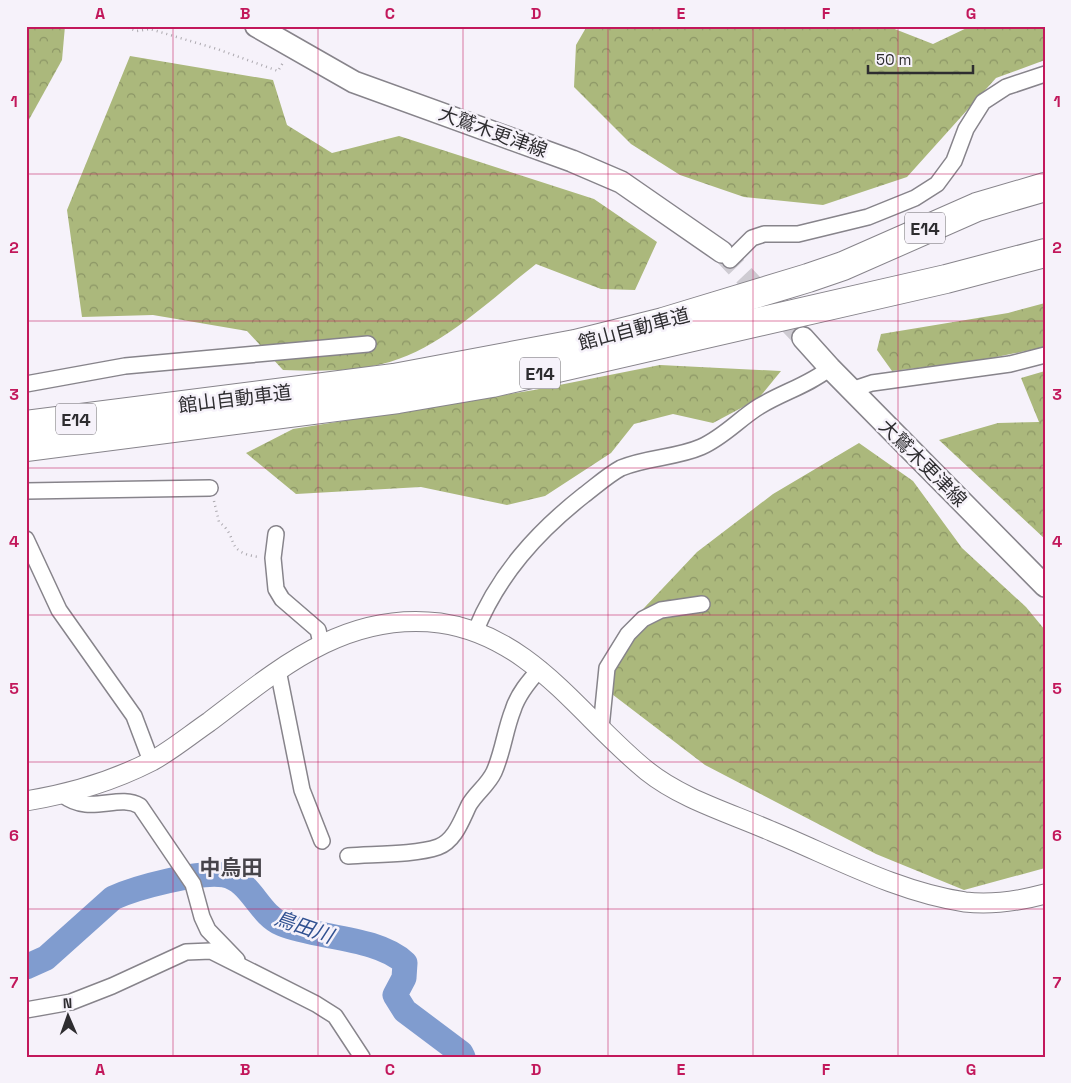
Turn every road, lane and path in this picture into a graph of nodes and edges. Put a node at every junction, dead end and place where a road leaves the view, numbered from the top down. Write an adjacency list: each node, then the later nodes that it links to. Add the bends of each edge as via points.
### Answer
1 (123, 26): 3 (path, via 137,31 150,29 278,71)
2 (256, 26): 3 (main road, 大鷲木更津線)
3 (294, 48): 7 (main road, 大鷲木更津線, via 354,82 621,182)
4 (1045, 74): 7 (street, via 1006,87 983,102 966,129 954,161 937,184 915,198 868,217 798,234 764,234 752,238)
5 (1045, 187): 14 (highway, 館山自動車道 / E14, via 977,206 843,266 808,278 663,322 575,344 394,378)
6 (1045, 253): 15 (highway, 館山自動車道 / E14, via 946,279 492,383 398,399)
7 (726, 256)
8 (803, 338): 11 (main road, 大鷲木更津線)
9 (368, 344): 12 (street, via 125,366)
10 (1045, 354): 13 (street, via 993,367 872,382)
11 (830, 368): 13 (main road, 大鷲木更津線); 23 (street, via 815,380 760,406 708,444 637,462 604,480 569,507 514,562 486,604)
12 (26, 384)
13 (852, 390): 21 (main road, 大鷲木更津線)
14 (26, 425)
15 (26, 447)
16 (210, 488): 17 (street); 20 (path, via 219,522 227,527 235,549 244,555)
17 (26, 491)
18 (276, 534): 20 (street)
19 (26, 539): 28 (street, via 59,610 134,716)
20 (273, 558): 24 (street, via 276,589 282,599 318,630)
21 (1045, 586)
22 (702, 604): 27 (street, via 661,610 643,619 628,634 607,668)
23 (475, 632): 24 (street, via 441,623 410,622 376,625); 25 (street, via 502,643)
24 (321, 643): 26 (street)
25 (540, 669): 27 (street); 32 (street, via 526,684 513,708 494,772 486,786 473,798 459,828 447,842 426,850)
26 (278, 670): 28 (street); 31 (street, via 302,790)
27 (601, 728): 33 (street, via 646,771 666,784 913,891 976,902 1026,899)
28 (151, 761): 29 (street)
29 (63, 795): 30 (street); 34 (street, via 74,804 133,802 140,806 193,884 208,930)
30 (26, 801)
31 (322, 841)
32 (348, 856)
33 (1045, 894)
34 (247, 970): 35 (street, via 211,951 197,950 71,1002); 36 (street, via 335,1016)
35 (26, 1010)
36 (362, 1057)

